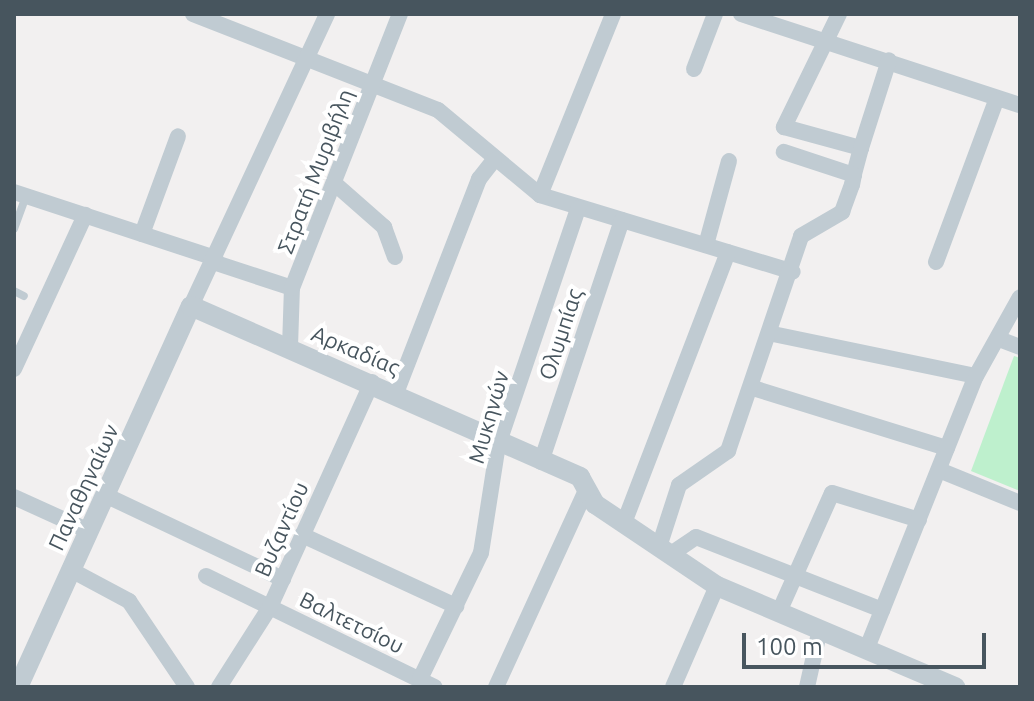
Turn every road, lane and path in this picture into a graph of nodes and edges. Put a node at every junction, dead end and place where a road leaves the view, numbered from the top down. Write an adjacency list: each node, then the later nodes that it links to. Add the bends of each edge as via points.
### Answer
1 (193, 14): 8 (street)
2 (327, 14): 11 (street)
3 (400, 14): 13 (street, Στρατή Μυριβήλη)
4 (613, 14): 24 (street)
5 (715, 14): 12 (street)
6 (741, 14): 9 (street)
7 (839, 14): 9 (street)
8 (232, 21): 11 (street)
9 (822, 36): 10 (street); 17 (street, via 784,127)
10 (889, 60): 14 (street); 17 (street)
11 (308, 61): 13 (street); 33 (street)
12 (694, 69)
13 (373, 84): 19 (street, via 438,110); 22 (street, Στρατή Μυριβήλη)
14 (996, 101): 15 (street); 34 (street)
15 (1020, 105)
16 (178, 136): 29 (street)
17 (861, 148): 21 (street)
18 (784, 152): 21 (street)
19 (494, 160): 24 (street); 49 (street, via 479,179)
20 (729, 161): 30 (street)
21 (854, 175): 35 (street, via 842,212 801,236)
22 (334, 183): 32 (street, via 384,227); 36 (street, Στρατή Μυριβήλη)
23 (20, 194): 26 (street); 28 (lane)
24 (540, 195): 25 (street)
25 (578, 208): 27 (street); 50 (street, Μυκηνών)
26 (85, 215): 29 (street); 45 (street)
27 (622, 220): 30 (street); 52 (street, Ολυμπίας)
28 (14, 229)
29 (142, 234): 33 (street)
30 (706, 245): 31 (street)
31 (728, 252): 35 (street); 59 (street)
32 (395, 257)
33 (214, 260): 36 (street); 40 (street)
34 (936, 262)
35 (793, 272): 41 (street)
36 (292, 288): 43 (street, Στρατή Μυριβήλη)
37 (14, 291): 38 (lane)
38 (24, 296)
39 (1020, 297): 42 (street)
40 (191, 306): 43 (street, Αρκαδίας); 55 (street, Παναθηναίων)
41 (773, 334): 46 (street); 48 (street)
42 (999, 339): 44 (street); 46 (street)
43 (290, 347): 47 (street, Αρκαδίας)
44 (1020, 347)
45 (14, 369)
46 (976, 376): 51 (street)
47 (372, 382): 49 (street, Αρκαδίας); 61 (street, Βυζαντίου)
48 (753, 388): 51 (street); 62 (street, via 728,451 673,494)
49 (396, 393): 50 (street, Αρκαδίας)
50 (498, 445): 52 (street, Αρκαδίας); 68 (street, Μυκηνών, via 481,553)
51 (947, 448): 53 (street)
52 (541, 462): 54 (street, Αρκαδίας, via 580,477)
53 (939, 470): 57 (street); 58 (street)
54 (587, 488): 59 (street, Αρκαδίας, via 595,504); 78 (street)
55 (105, 495): 60 (street, Παναθηναίων); 66 (street)
56 (14, 497): 60 (street)
57 (1020, 503)
58 (919, 520): 64 (street, via 838,490); 70 (street)
59 (624, 523): 62 (street, Αρκαδίας)
60 (89, 531): 63 (street, Παναθηναίων)
61 (302, 535): 66 (street, Βυζαντίου); 68 (street)
62 (665, 550): 64 (street, via 696,537); 67 (street, Αρκαδίας)
63 (71, 570): 75 (street, Παναθηναίων); 76 (street, via 129,601)
64 (794, 574): 70 (street); 71 (street)
65 (206, 576): 69 (street, Βαλτετσίου)
66 (283, 579): 69 (street, Βυζαντίου)
67 (717, 586): 71 (street, Αρκαδίας); 79 (street)
68 (456, 606): 74 (street, Μυκηνών)
69 (270, 607): 74 (street, Βαλτετσίου); 77 (street, Βυζαντίου)
70 (882, 610): 73 (street)
71 (779, 612): 72 (street, Αρκαδίας)
72 (820, 629): 73 (street, Αρκαδίας); 80 (street)
73 (867, 648): 81 (street, Αρκαδίας)
74 (428, 683)
75 (18, 687)
76 (187, 687)
77 (219, 687)
78 (496, 687)
79 (673, 687)
80 (807, 687)
81 (955, 687)

